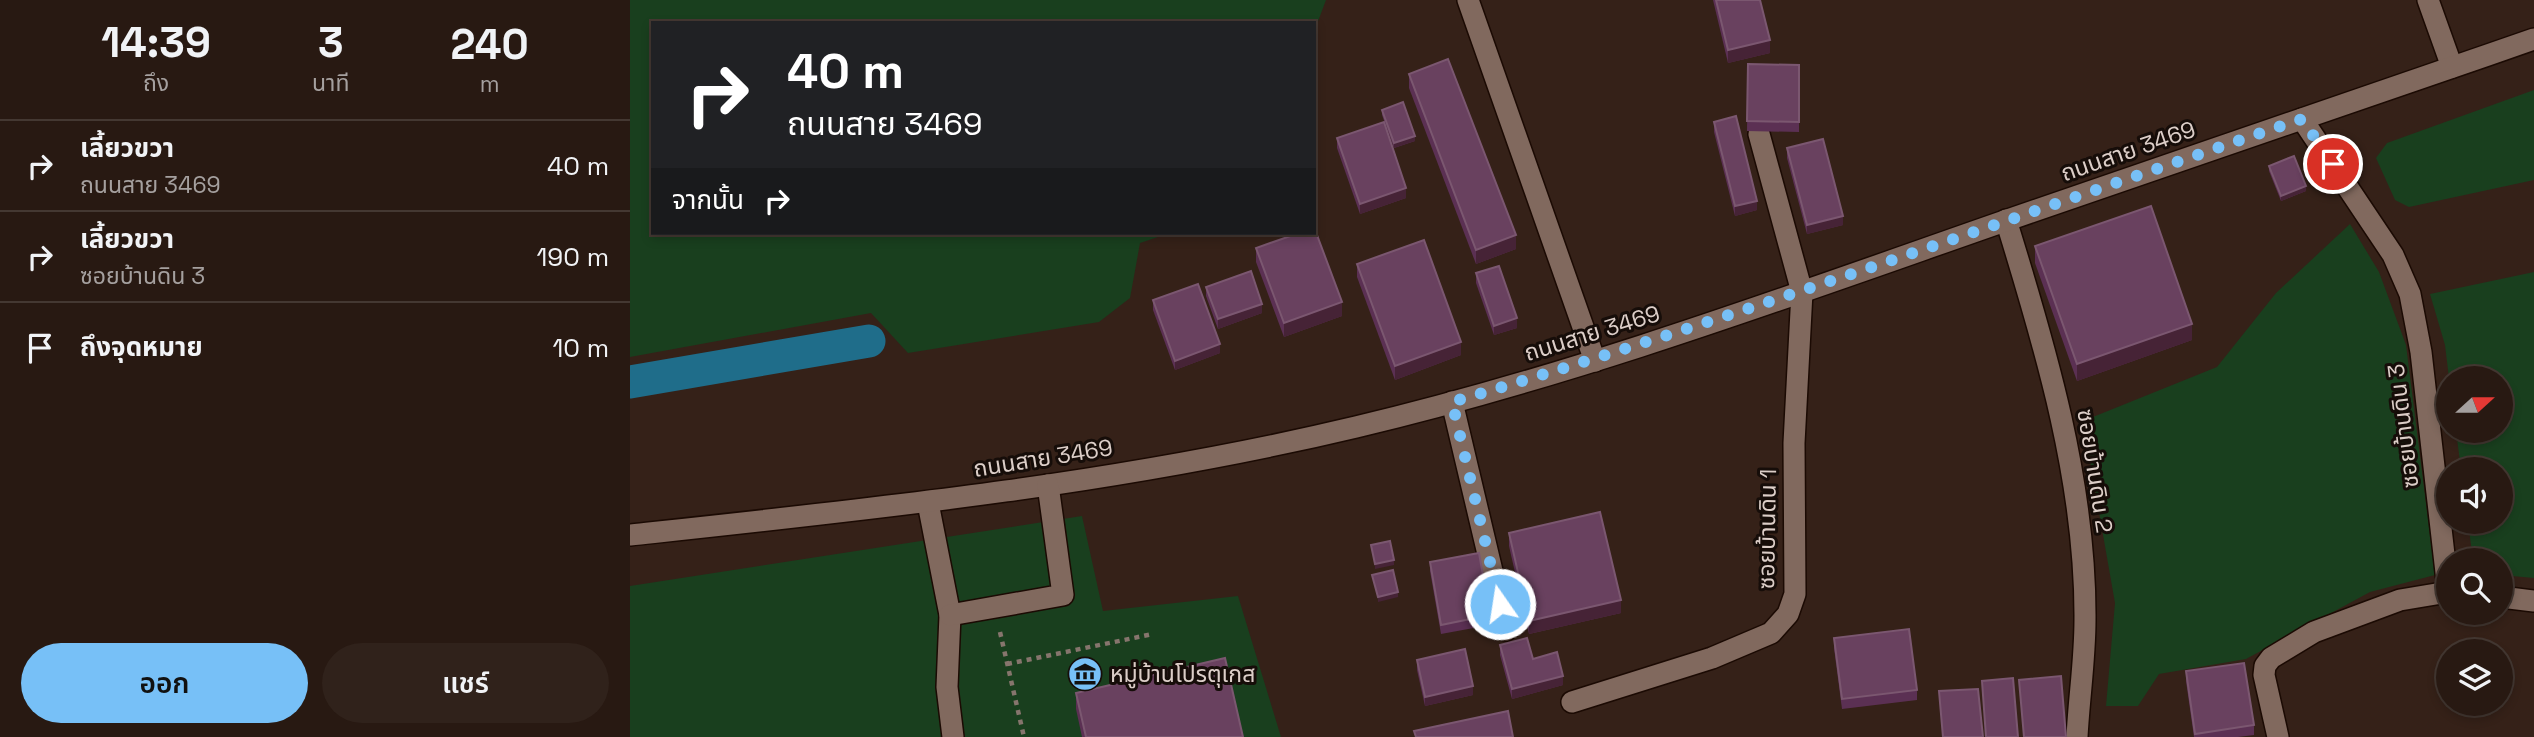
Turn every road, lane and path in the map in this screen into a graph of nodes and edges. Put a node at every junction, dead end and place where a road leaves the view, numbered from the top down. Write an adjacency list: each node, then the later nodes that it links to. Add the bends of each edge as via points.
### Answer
1 (1468, 0): 9 (street)
2 (2428, 0): 4 (street)
3 (2534, 39): 4 (street, ถนนสาย 3469)
4 (2452, 67): 5 (street, ถนนสาย 3469)
5 (2302, 119): 7 (street, ถนนสาย 3469); 14 (street, ซอยบ้านดิน 3, via 2393,255 2410,293)
6 (1759, 134): 8 (street, ซอยบ้านดิน 1)
7 (2006, 220): 8 (street, ถนนสาย 3469); 26 (street, ซอยบ้านดิน 2, via 2039,326 2079,523 2085,621)
8 (1802, 292): 9 (street, ถนนสาย 3469); 23 (street, ซอยบ้านดิน 1, via 1794,443 1795,594 1788,614 1771,633 1713,658)
9 (1595, 361): 10 (street, ถนนสาย 3469)
10 (1452, 402): 11 (street, ถนนสาย 3469, via 1352,428); 20 (street)
11 (1048, 485): 12 (street, ถนนสาย 3469); 18 (street, via 1063,595)
12 (928, 503): 13 (street, ถนนสาย 3469); 19 (street)
13 (630, 535)
14 (2443, 548)
15 (2436, 593): 27 (street, via 2400,600 2325,628 2271,658 2264,675)
16 (2513, 598): 17 (street)
17 (2534, 601)
18 (994, 607): 19 (street); 22 (path)
19 (950, 615): 24 (street, via 947,687)
20 (1506, 630)
21 (1153, 634): 22 (path)
22 (1007, 664): 25 (path)
23 (1572, 702)
24 (953, 737)
25 (1024, 737)
26 (2077, 737)
27 (2278, 737)

